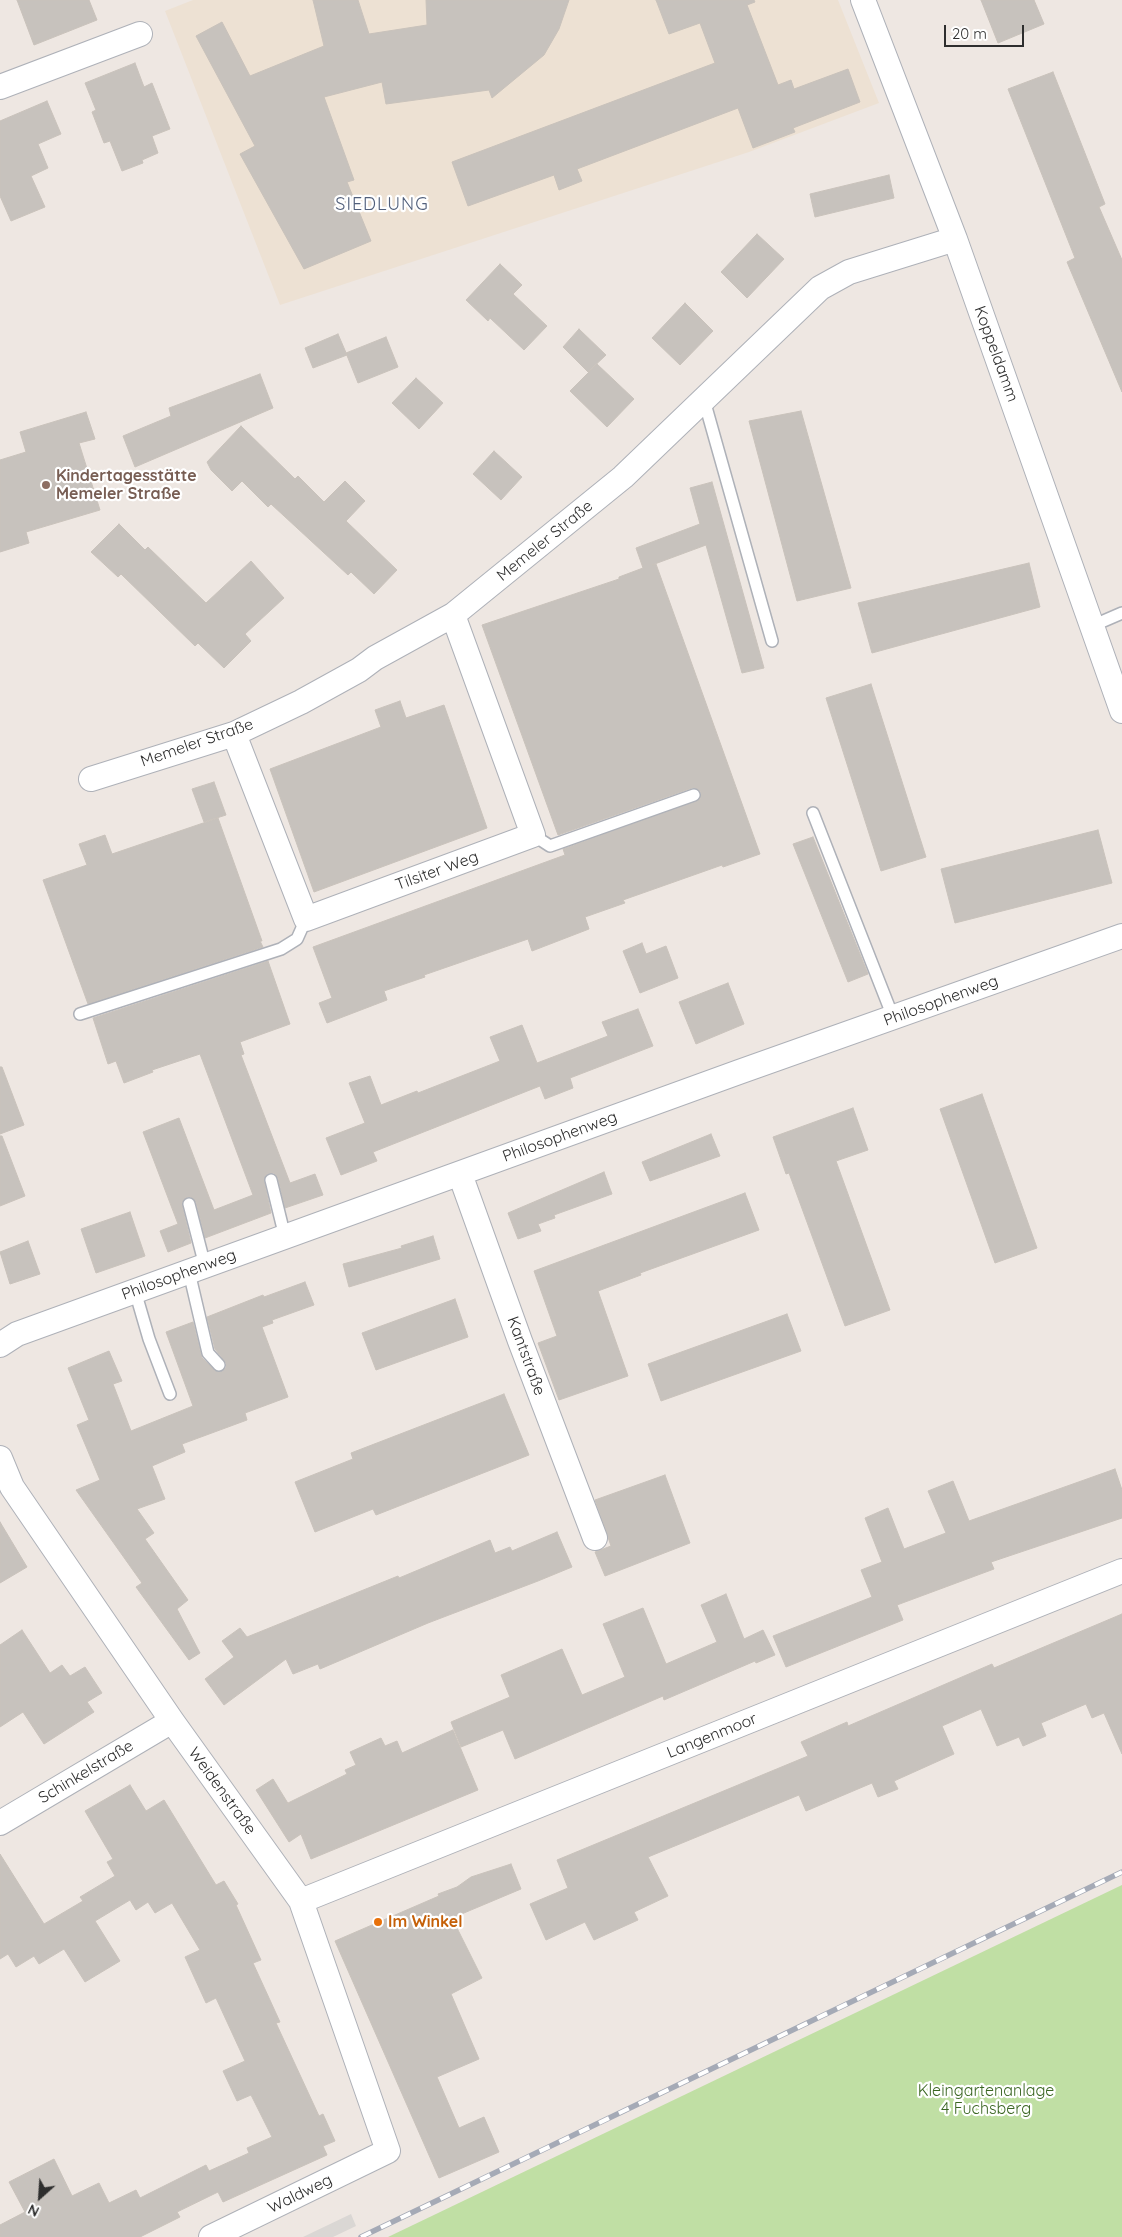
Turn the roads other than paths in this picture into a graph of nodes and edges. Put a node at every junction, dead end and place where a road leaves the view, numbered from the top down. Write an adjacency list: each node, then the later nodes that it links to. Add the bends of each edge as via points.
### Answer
1 (863, 0): 4 (street, Koppeldamm)
2 (140, 34): 3 (street)
3 (0, 86)
4 (955, 239): 5 (street, Memeler Straße, via 849,272 820,288); 8 (street, Koppeldamm)
5 (704, 400): 7 (street, Memeler Straße, via 623,477); 9 (lane)
6 (1122, 613): 8 (lane)
7 (453, 615): 11 (street, Memeler Straße, via 342,680); 15 (street)
8 (1092, 626): 10 (street, Koppeldamm)
9 (772, 641)
10 (1122, 711)
11 (234, 734): 12 (street, Memeler Straße); 16 (street)
12 (91, 779)
13 (694, 795): 15 (lane, via 550,846)
14 (813, 813): 19 (lane)
15 (533, 835): 16 (street, Tilsiter Weg)
16 (306, 919): 18 (lane, via 297,939 281,949)
17 (1122, 936): 19 (street, Philosophenweg)
18 (80, 1014)
19 (893, 1017): 20 (street, Philosophenweg)
20 (460, 1174): 23 (street, Philosophenweg); 30 (street, Kantstraße)
21 (271, 1180): 23 (lane)
22 (189, 1204): 24 (lane)
23 (285, 1237): 24 (street, Philosophenweg)
24 (197, 1269): 25 (street, Philosophenweg); 27 (lane, via 208,1353)
25 (135, 1291): 26 (street, Philosophenweg, via 17,1334); 28 (lane)
26 (0, 1345)
27 (219, 1365)
28 (170, 1394)
29 (0, 1458): 32 (street, Weidenstraße, via 12,1487)
30 (595, 1538)
31 (1122, 1571): 34 (street, Langenmoor)
32 (172, 1721): 33 (street, Schinkelstraße); 34 (street, Weidenstraße)
33 (0, 1824)
34 (301, 1901): 35 (street, Weidenstraße)
35 (388, 2151): 36 (street, Waldweg)
36 (212, 2237)

